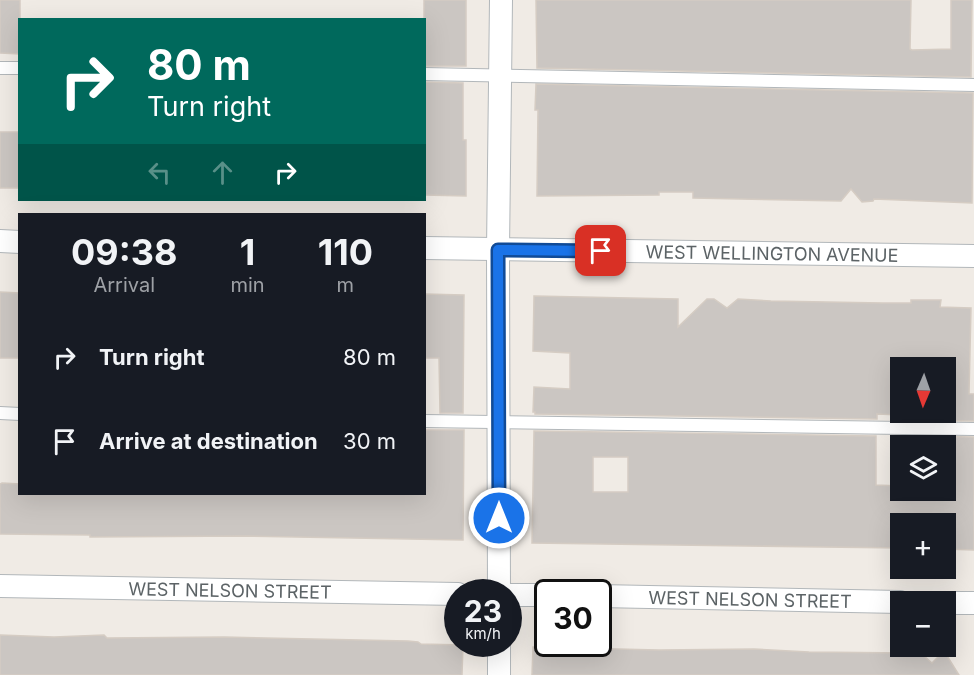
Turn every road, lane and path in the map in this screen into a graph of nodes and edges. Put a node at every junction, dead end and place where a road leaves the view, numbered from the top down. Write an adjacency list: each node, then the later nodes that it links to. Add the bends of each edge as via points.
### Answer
1 (501, 0): 5 (street)
2 (0, 68): 3 (lane)
3 (18, 68)
4 (426, 75): 5 (lane)
5 (500, 75): 6 (lane); 10 (street)
6 (974, 85)
7 (0, 241): 8 (street)
8 (18, 242)
9 (426, 248): 10 (street, WEST WELLINGTON AVENUE)
10 (498, 250): 11 (street, WEST WELLINGTON AVENUE); 15 (street)
11 (974, 256)
12 (0, 413): 13 (lane)
13 (18, 414)
14 (426, 421): 15 (lane)
15 (499, 423): 16 (lane); 17 (street)
16 (974, 429)
17 (499, 579)
18 (0, 586): 19 (street, WEST NELSON STREET)
19 (444, 594)
20 (612, 596): 21 (street, WEST NELSON STREET)
21 (890, 602)
22 (956, 603): 23 (street)
23 (974, 603)
24 (499, 657): 25 (street)
25 (499, 675)

